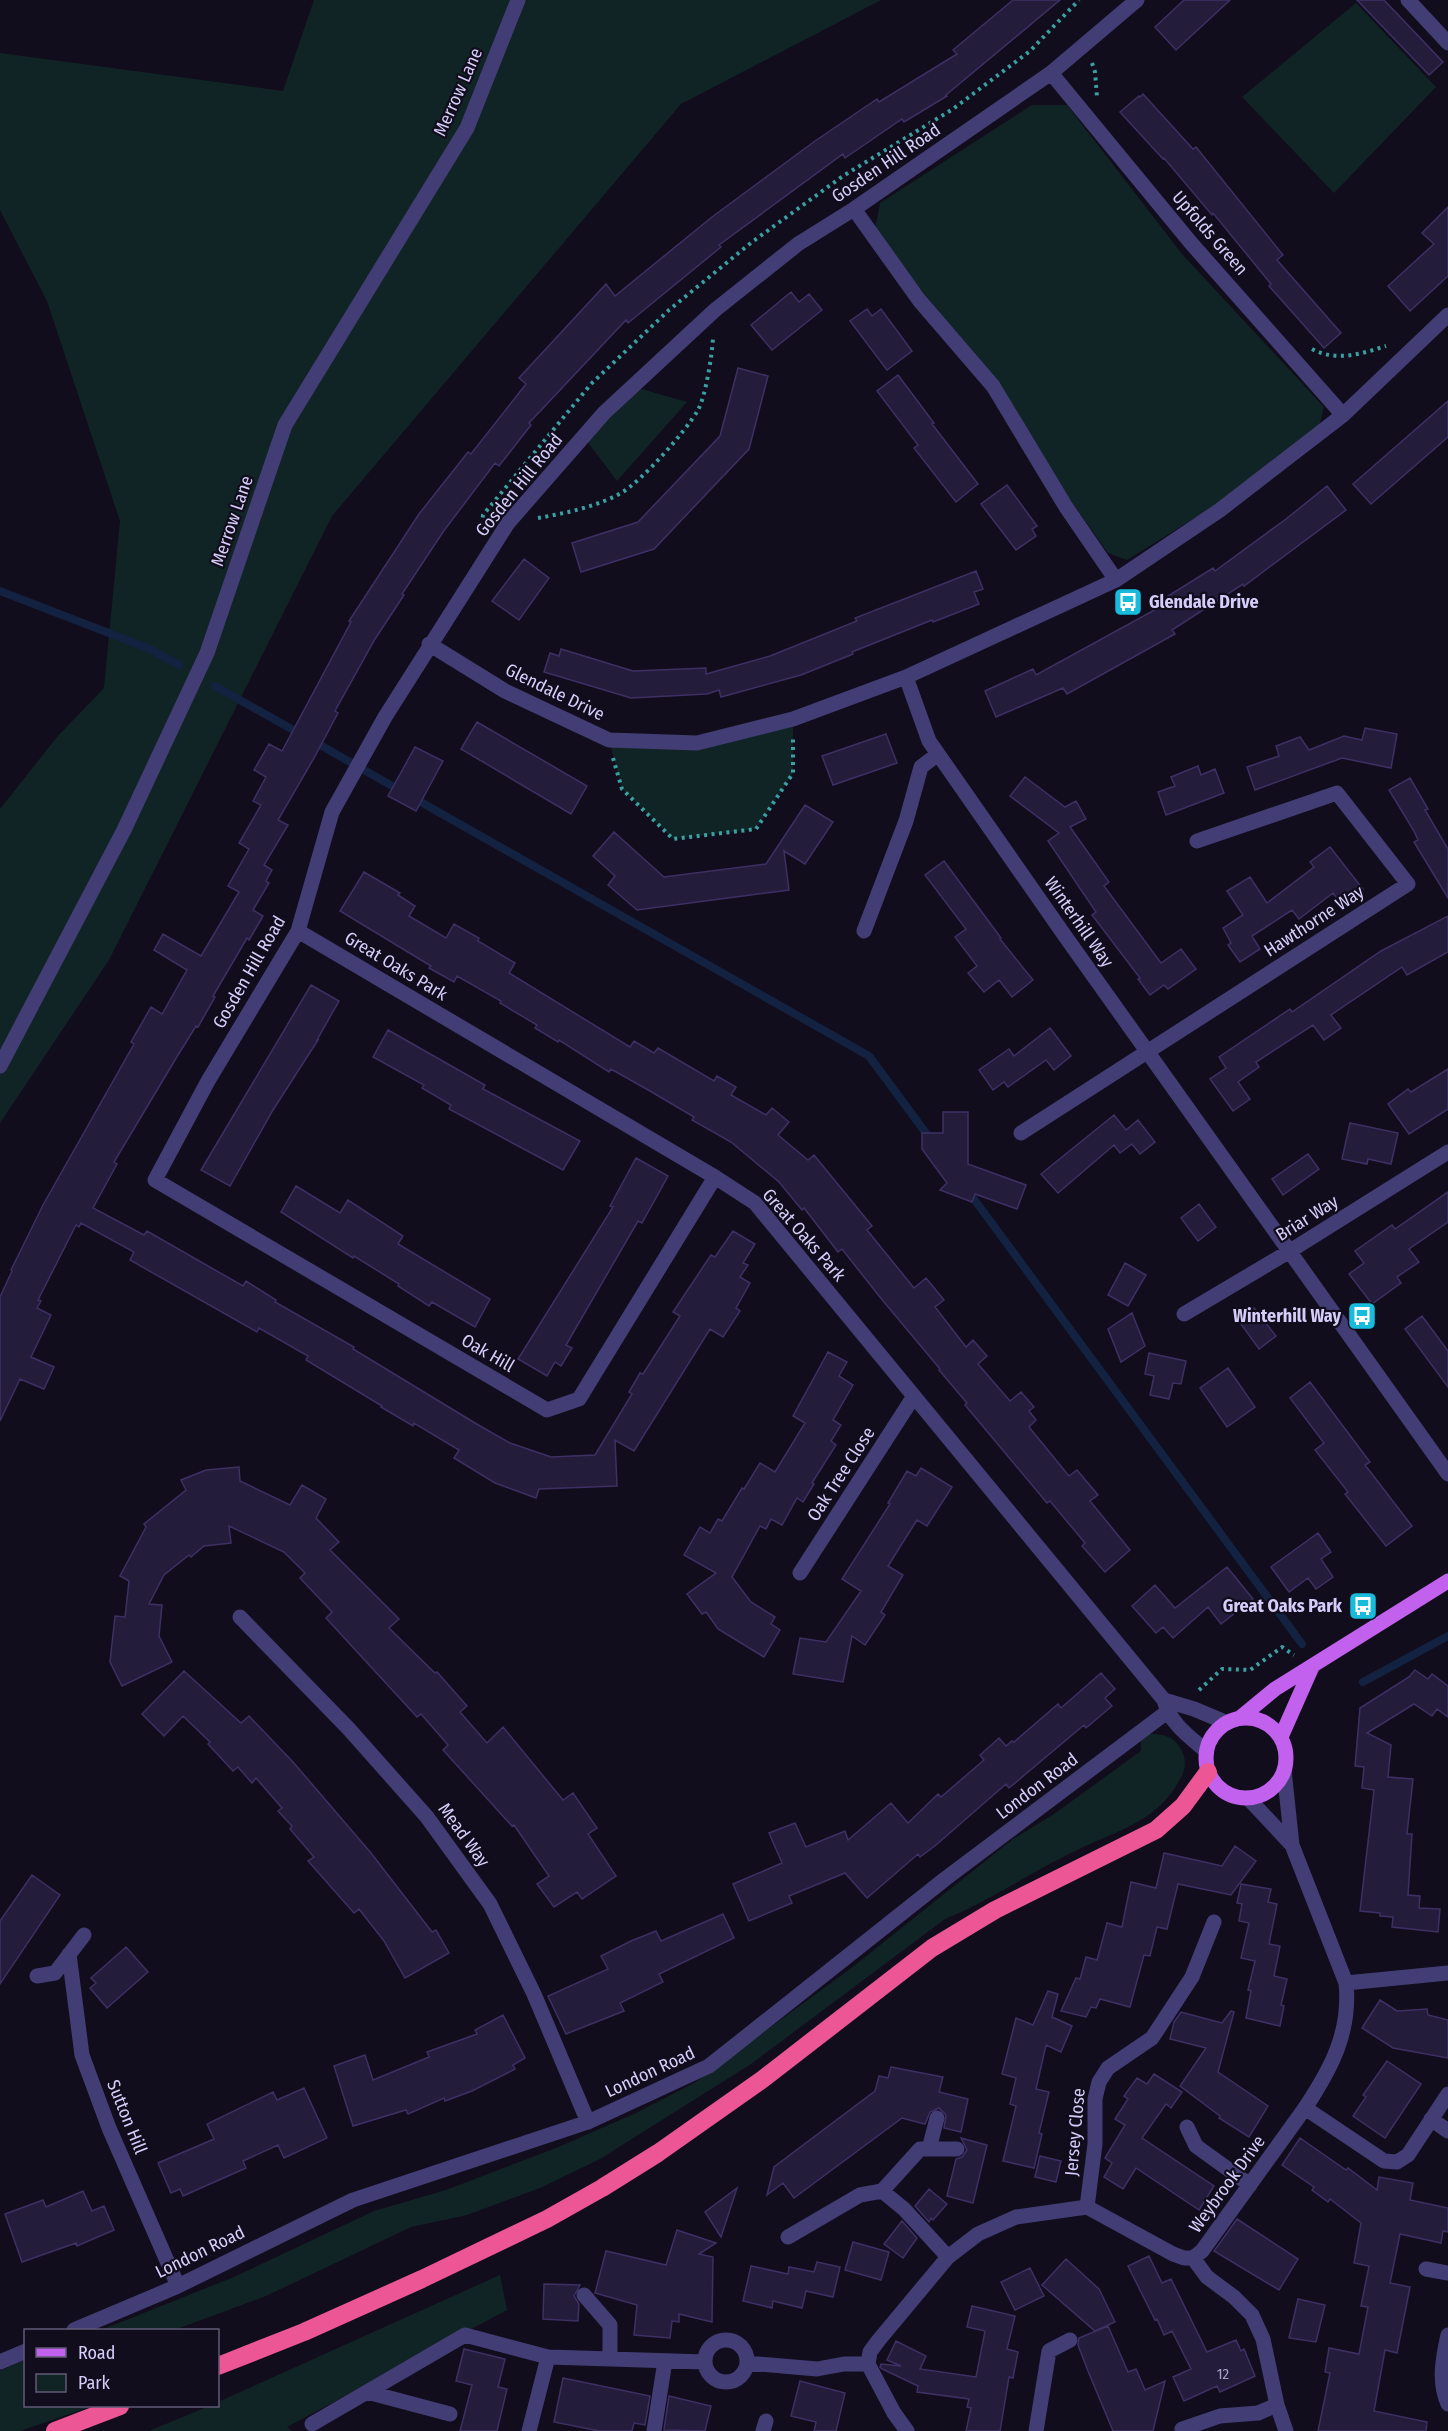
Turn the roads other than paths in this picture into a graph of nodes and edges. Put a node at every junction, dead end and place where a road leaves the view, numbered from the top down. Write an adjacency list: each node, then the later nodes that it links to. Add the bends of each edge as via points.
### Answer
1 (518, 0): 17 (street, Merrow Lane, via 467,128 285,425 207,653 124,830)
2 (1137, 0): 5 (street, Gosden Hill Road)
3 (1408, 0): 4 (street)
4 (1448, 43)
5 (1051, 73): 6 (street, Gosden Hill Road); 8 (street, Upfolds Green, via 1191,243)
6 (854, 209): 9 (street, via 919,300 993,386 1066,507); 10 (street, Gosden Hill Road, via 798,244 715,310 604,413 508,524)
7 (1448, 315): 8 (street, Glendale Drive)
8 (1343, 415): 9 (street, Glendale Drive, via 1220,510)
9 (1116, 580): 11 (street, Glendale Drive)
10 (429, 644): 11 (street, Glendale Drive, via 505,691 609,740 697,743 793,719); 14 (street, Gosden Hill Road, via 332,812)
11 (906, 677): 12 (street, Winterhill Way, via 929,741)
12 (938, 754): 15 (street, via 921,767 906,821); 16 (street, Winterhill Way)
13 (1197, 842): 16 (street, Hawthorne Way, via 1336,793 1408,884)
14 (298, 931): 20 (street, Great Oaks Park); 21 (street, Gosden Hill Road, via 208,1081)
15 (864, 931)
16 (1149, 1053): 18 (street, Hawthorne Way); 22 (street, Winterhill Way)
17 (0, 1066)
18 (1021, 1133)
19 (1448, 1152): 22 (street, Briar Way)
20 (715, 1177): 21 (street, Oak Hill, via 579,1399 547,1410); 24 (street, Great Oaks Park, via 754,1203)
21 (155, 1180)
22 (1290, 1251): 23 (street, Briar Way); 25 (street, Winterhill Way)
23 (1184, 1314)
24 (914, 1396): 26 (street, Oak Tree Close); 30 (street, Great Oaks Park)
25 (1448, 1474)
26 (800, 1573)
27 (1448, 1581): 29 (main road)
28 (240, 1617): 49 (street, Mead Way, via 348,1728 427,1817 490,1904 534,1994)
29 (1312, 1667): 31 (main road, via 1275,1689); 33 (main road)
30 (1166, 1706): 32 (street, via 1182,1705); 34 (street, Great Oaks Park, via 1181,1730); 49 (street, London Road, via 709,2066)
31 (1240, 1717): 32 (main road); 33 (main road, via 1257,1718)
32 (1225, 1722): 34 (main road)
33 (1281, 1737): 35 (main road, via 1286,1758)
34 (1205, 1750): 36 (main road)
35 (1284, 1770): 37 (main road, via 1278,1784 1268,1793); 38 (street, Weybrook Drive)
36 (1208, 1772): 37 (main road, via 1224,1792); 75 (highway, via 1183,1806 1156,1830 995,1910 932,1948 764,2079 602,2188 422,2279)
37 (1248, 1798): 38 (street, Weybrook Drive)
38 (1292, 1845): 44 (street, Weybrook Drive)
39 (1214, 1922): 56 (street, Jersey Close, via 1192,1977 1152,2037 1108,2068 1099,2082)
40 (84, 1935): 41 (street)
41 (69, 1954): 43 (street, via 55,1973); 62 (street, Sutton Hill, via 82,2055 109,2128)
42 (1448, 1973): 44 (street)
43 (37, 1976)
44 (1346, 1983): 46 (street, Weybrook Drive, via 1346,2022 1321,2084)
45 (1447, 2096): 48 (street)
46 (1305, 2108): 48 (street, via 1384,2161 1397,2162 1408,2155); 54 (street, Weybrook Drive)
47 (937, 2118): 52 (street)
48 (1431, 2119): 51 (street)
49 (588, 2122): 62 (street, London Road, via 353,2200)
50 (1187, 2127): 54 (street, via 1196,2146)
51 (1448, 2131)
52 (929, 2149): 53 (street); 55 (street, via 920,2148)
53 (957, 2149)
54 (1250, 2185): 59 (street, Weybrook Drive)
55 (882, 2192): 57 (street, via 860,2195); 58 (street, via 904,2209)
56 (1087, 2207): 58 (street, via 1016,2217 978,2234); 59 (street, Weybrook Drive, via 1173,2254)
57 (788, 2237)
58 (948, 2257): 74 (street, via 874,2346)
59 (1193, 2258): 78 (street, via 1208,2277 1252,2315 1263,2339)
60 (1426, 2269): 61 (street)
61 (1448, 2273)
62 (178, 2286): 64 (street, London Road)
63 (584, 2295): 69 (street, via 610,2325)
64 (79, 2329)
65 (1448, 2335): 77 (street, via 1442,2364)
66 (1070, 2340): 87 (street, via 1049,2351)
67 (24, 2352): 71 (street)
68 (548, 2357): 69 (street); 76 (street, via 465,2335); 84 (street)
69 (610, 2360): 70 (street)
70 (665, 2361): 72 (street); 85 (street)
71 (0, 2362)
72 (705, 2362): 73 (street, via 710,2374 721,2381 741,2376); 73 (street, via 708,2348 726,2339 739,2344 747,2355)
73 (747, 2363): 74 (street, via 817,2369)
74 (867, 2364): 86 (street)
75 (219, 2366)
76 (368, 2392): 80 (street); 81 (street)
77 (1448, 2404)
78 (1278, 2405): 82 (street, via 1258,2413 1220,2416); 88 (street)
79 (117, 2407): 83 (highway)
80 (450, 2414)
81 (312, 2424)
82 (1182, 2429)
83 (55, 2431)
84 (529, 2431)
85 (654, 2431)
86 (907, 2431)
87 (1036, 2431)
88 (1286, 2431)

